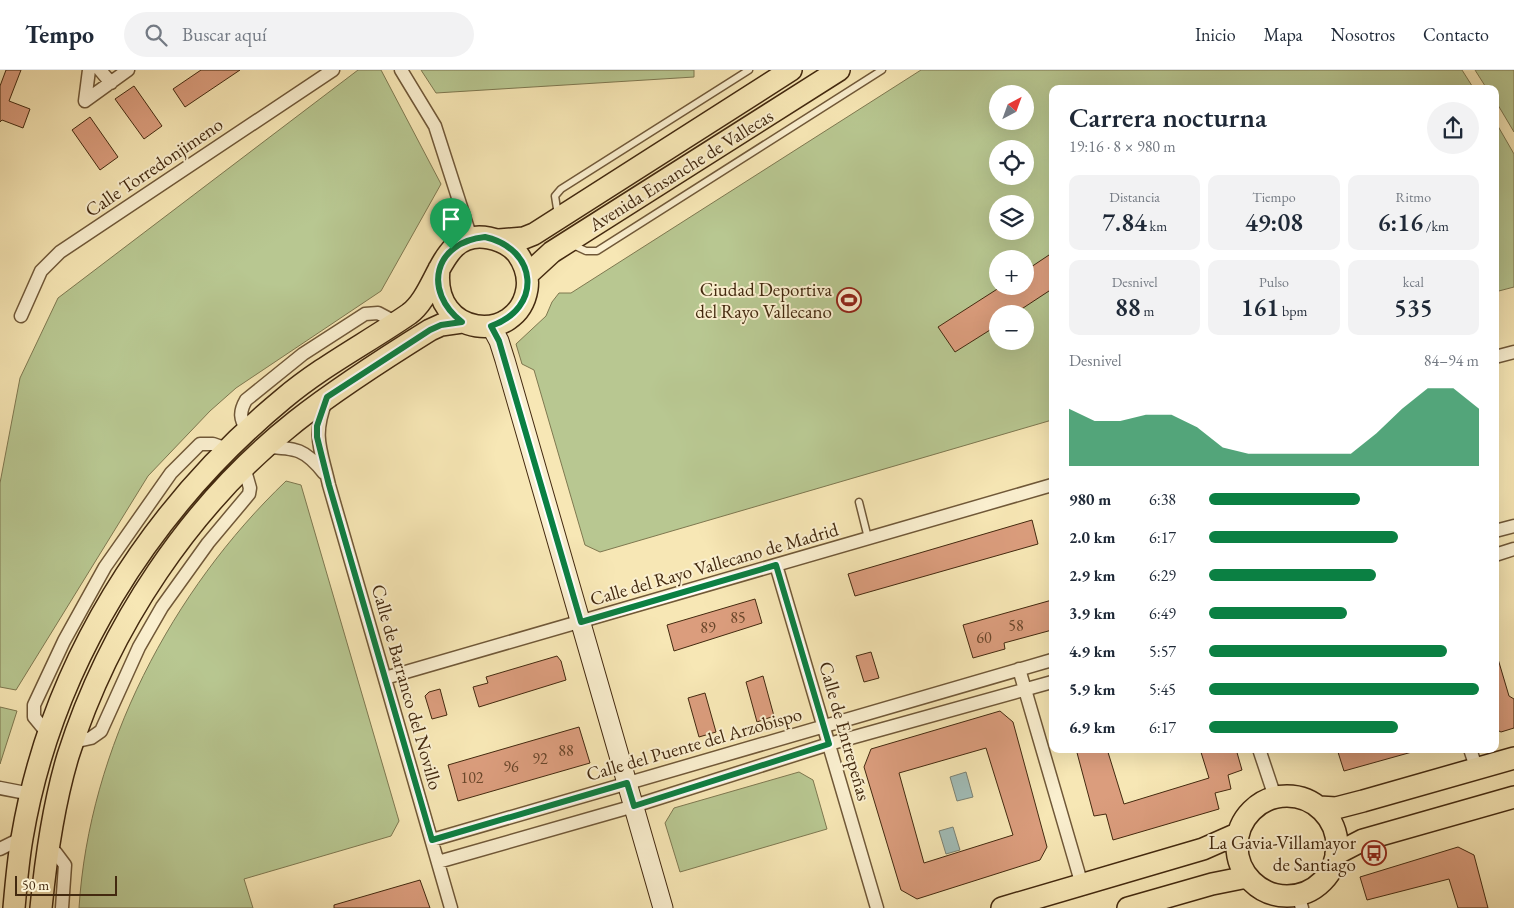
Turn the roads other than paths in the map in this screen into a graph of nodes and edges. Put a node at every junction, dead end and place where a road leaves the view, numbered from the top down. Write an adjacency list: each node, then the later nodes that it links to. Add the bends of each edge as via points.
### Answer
1 (89, 70): 10 (street, via 85,101)
2 (100, 70): 10 (street)
3 (128, 70): 10 (street)
4 (333, 70): 17 (street, Calle Torredonjimeno, via 60,252 41,271)
5 (401, 70): 12 (street, via 435,126)
6 (748, 70): 11 (lane, via 561,188 554,196)
7 (791, 70): 11 (main road, Avenida Ensanche de Vallecas)
8 (839, 70): 14 (main road, Avenida Ensanche de Vallecas)
9 (882, 70): 14 (lane, via 597,251 586,252)
10 (111, 83)
11 (558, 218): 13 (main road, Avenida Ensanche de Vallecas, via 530,236)
12 (471, 238): 13 (main road, Avenida Ensanche de Vallecas); 15 (main road, via 451,249)
13 (499, 240): 16 (main road, via 517,254)
14 (567, 243): 16 (main road, Avenida Ensanche de Vallecas, via 540,261)
15 (439, 269): 18 (main road, via 437,284 441,299); 47 (main road, via 418,306 302,383 227,449 173,508 122,578 82,653 48,734)
16 (527, 275): 19 (main road, via 523,302 504,322)
17 (20, 316)
18 (462, 322): 19 (main road); 22 (main road, via 430,330)
19 (491, 326): 33 (main road, via 499,341)
20 (1514, 352): 21 (street)
21 (1499, 356)
22 (327, 397): 23 (main road); 24 (street, Calle de Barranco del Novillo, via 317,426 317,437)
23 (266, 447): 24 (street, Calle de Barranco del Novillo, via 302,451); 55 (main road, via 190,528 139,601 98,678 73,742)
24 (327, 476): 36 (street, Calle de Barranco del Novillo)
25 (1049, 486): 29 (street, Calle del Rayo Vallecano de Madrid)
26 (859, 502): 29 (lane)
27 (1514, 526): 28 (street)
28 (1499, 530)
29 (868, 538): 32 (street, Calle del Rayo Vallecano de Madrid)
30 (1514, 549): 31 (street)
31 (1499, 554)
32 (776, 565): 33 (street, Calle del Rayo Vallecano de Madrid); 39 (street, Calle de Entrepeñas)
33 (581, 622): 36 (street, Calle del Rayo Vallecano de Madrid); 45 (main road)
34 (1049, 661): 35 (street, Calle del Puente del Arzobispo)
35 (1019, 669): 38 (street); 39 (street, Calle del Puente del Arzobispo)
36 (385, 678): 54 (street, Calle de Barranco del Novillo)
37 (1049, 683): 38 (street, Calle del Puente del Arzobispo)
38 (1026, 690): 40 (street, Calle del Puente del Arzobispo); 60 (street)
39 (824, 726): 40 (street, Calle de Entrepeñas); 45 (street, Calle del Puente del Arzobispo)
40 (829, 744): 50 (street, Calle del Puente del Arzobispo); 67 (street, Calle de Entrepeñas)
41 (1260, 753): 48 (street)
42 (1471, 753): 44 (street)
43 (1514, 758): 44 (main road)
44 (1477, 770): 51 (main road, via 1336,808)
45 (627, 783): 50 (main road); 54 (street, Calle del Puente del Arzobispo)
46 (0, 788): 47 (street)
47 (32, 794): 53 (main road)
48 (1275, 797): 51 (main road, via 1306,799); 52 (main road, via 1258,804 1245,817)
49 (1514, 797): 57 (main road, via 1363,840)
50 (634, 806): 58 (street, Calle del Puente del Arzobispo); 66 (main road)
51 (1319, 807): 57 (main road, via 1330,820 1336,837)
52 (1238, 834): 59 (main road, via 1239,864); 60 (main road, via 1202,849)
53 (22, 838): 56 (street); 62 (main road)
54 (432, 840): 58 (street, Calle de Barranco del Novillo)
55 (47, 846): 63 (main road); 64 (street, via 65,865)
56 (0, 849)
57 (1336, 854): 61 (main road, via 1324,880)
58 (438, 862): 65 (street, Calle de Barranco del Novillo)
59 (1247, 877): 61 (main road, via 1261,889); 69 (main road)
60 (1082, 885): 68 (main road)
61 (1300, 902)
62 (14, 908)
63 (40, 908)
64 (62, 908)
65 (451, 908)
66 (663, 908)
67 (877, 908)
68 (1002, 908)
69 (1128, 908)

